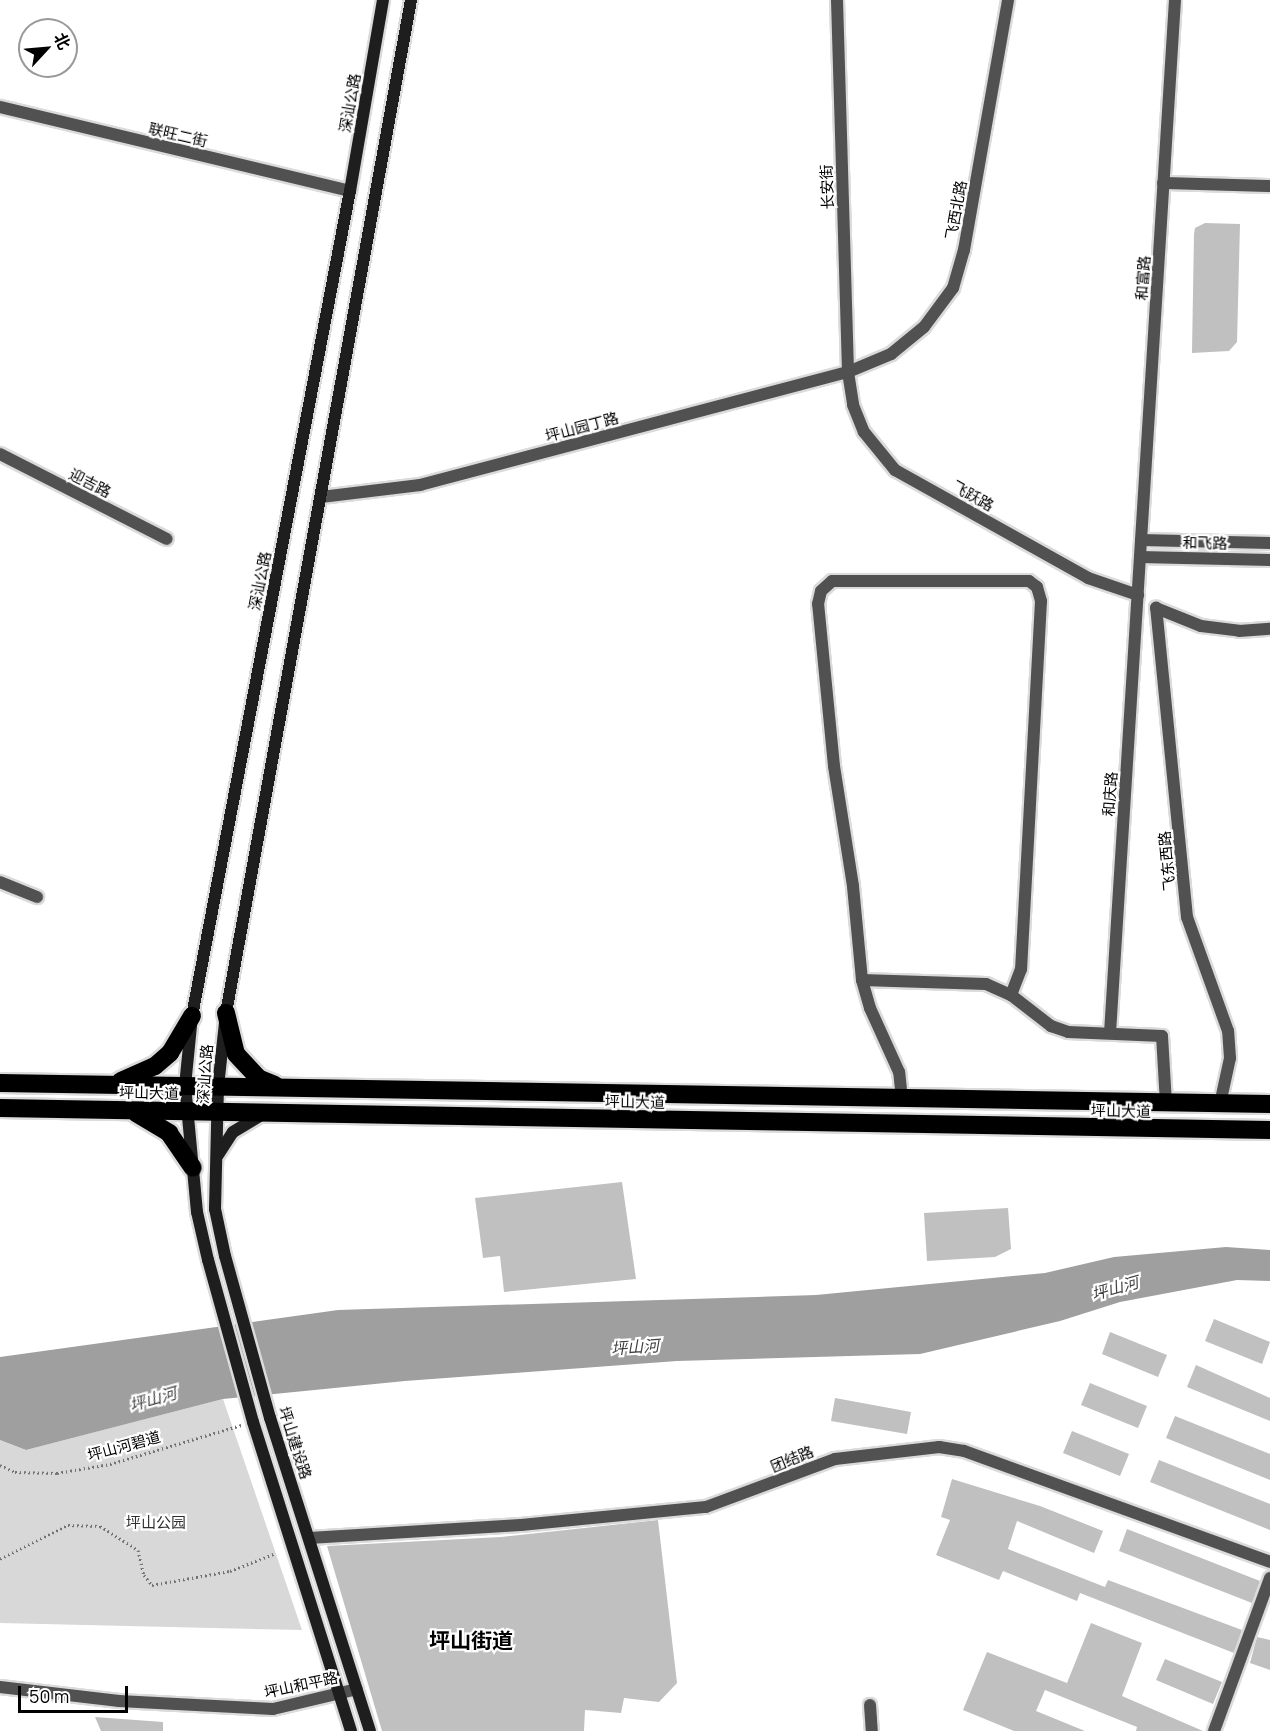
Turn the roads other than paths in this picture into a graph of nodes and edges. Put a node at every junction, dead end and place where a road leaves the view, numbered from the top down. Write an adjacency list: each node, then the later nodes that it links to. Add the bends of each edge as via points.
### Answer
1 (383, 0): 9 (main road, 深汕公路)
2 (411, 0): 12 (main road, 深汕公路)
3 (837, 0): 10 (street, 长安街)
4 (1008, 0): 10 (street, 飞西北路, via 964,250 953,288 924,327 891,354)
5 (1175, 0): 7 (street, 和富路)
6 (0, 107): 9 (street, 联旺二街)
7 (1163, 183): 8 (street); 14 (street, 和富路)
8 (1270, 186)
9 (350, 191): 25 (main road, 深汕公路)
10 (848, 372): 12 (street, 坪山园丁路, via 420,485); 18 (street, 飞跃路, via 853,405 864,432 896,470 1088,578)
11 (0, 454): 13 (street, 迎吉路)
12 (321, 497): 24 (main road, 深汕公路)
13 (167, 539)
14 (1141, 540): 15 (street, 和飞路); 16 (street, 和富路)
15 (1270, 543)
16 (1140, 557): 17 (street, 和飞路); 18 (street, 和庆路)
17 (1270, 560)
18 (1138, 595): 26 (street, 和庆路)
19 (1270, 629): 34 (street, 飞东西路, via 1239,631 1201,626 1156,608 1187,917 1228,1031 1230,1058)
20 (0, 882): 21 (street)
21 (37, 897)
22 (862, 980): 23 (street, via 986,984); 23 (street, via 853,886 834,766 818,604 821,591 832,581 844,579 1029,581 1037,587 1041,601 1021,969); 32 (street, via 870,1008 899,1072)
23 (1011, 995): 26 (street, via 1051,1026 1068,1032)
24 (226, 1013): 30 (main road, 深汕公路); 31 (highway, via 236,1054 246,1068 273,1085)
25 (192, 1016): 28 (highway, via 170,1053 155,1066); 29 (main road, 深汕公路)
26 (1110, 1033): 33 (street, via 1162,1036)
27 (0, 1083): 28 (highway, 坪山大道)
28 (102, 1085): 29 (highway, 坪山大道)
29 (185, 1086): 30 (highway, 坪山大道); 38 (main road, 深汕公路)
30 (218, 1087): 31 (highway, 坪山大道); 39 (main road, 深汕公路)
31 (289, 1088): 32 (highway, 坪山大道)
32 (902, 1099): 33 (highway, 坪山大道)
33 (1166, 1103): 34 (highway, 坪山大道)
34 (1220, 1104): 35 (highway, 坪山大道)
35 (1270, 1104)
36 (0, 1108): 37 (highway, 坪山大道)
37 (131, 1111): 38 (highway, 坪山大道); 43 (highway, via 169,1133)
38 (188, 1112): 39 (highway, 坪山大道); 43 (main road, 深汕公路)
39 (217, 1112): 40 (highway, 坪山大道); 42 (main road, 深汕公路)
40 (266, 1113): 41 (highway, 坪山大道); 42 (main road, via 233,1132)
41 (1270, 1130)
42 (216, 1159): 44 (main road, 坪山建设路, via 215,1209 240,1312)
43 (193, 1168): 49 (main road, via 199,1221 253,1422)
44 (309, 1538): 45 (street, 团结路, via 521,1525 706,1507 835,1459 939,1447 964,1450); 48 (main road, 坪山建设路)
45 (1270, 1562)
46 (1270, 1578): 54 (street)
47 (0, 1687): 49 (street, 坪山和平路, via 119,1701 273,1709)
48 (357, 1689): 49 (street, 坪山和平路); 52 (main road, 坪山建设路)
49 (339, 1692): 51 (main road)
50 (870, 1706): 53 (street)
51 (351, 1731)
52 (370, 1731)
53 (872, 1731)
54 (1214, 1731)

